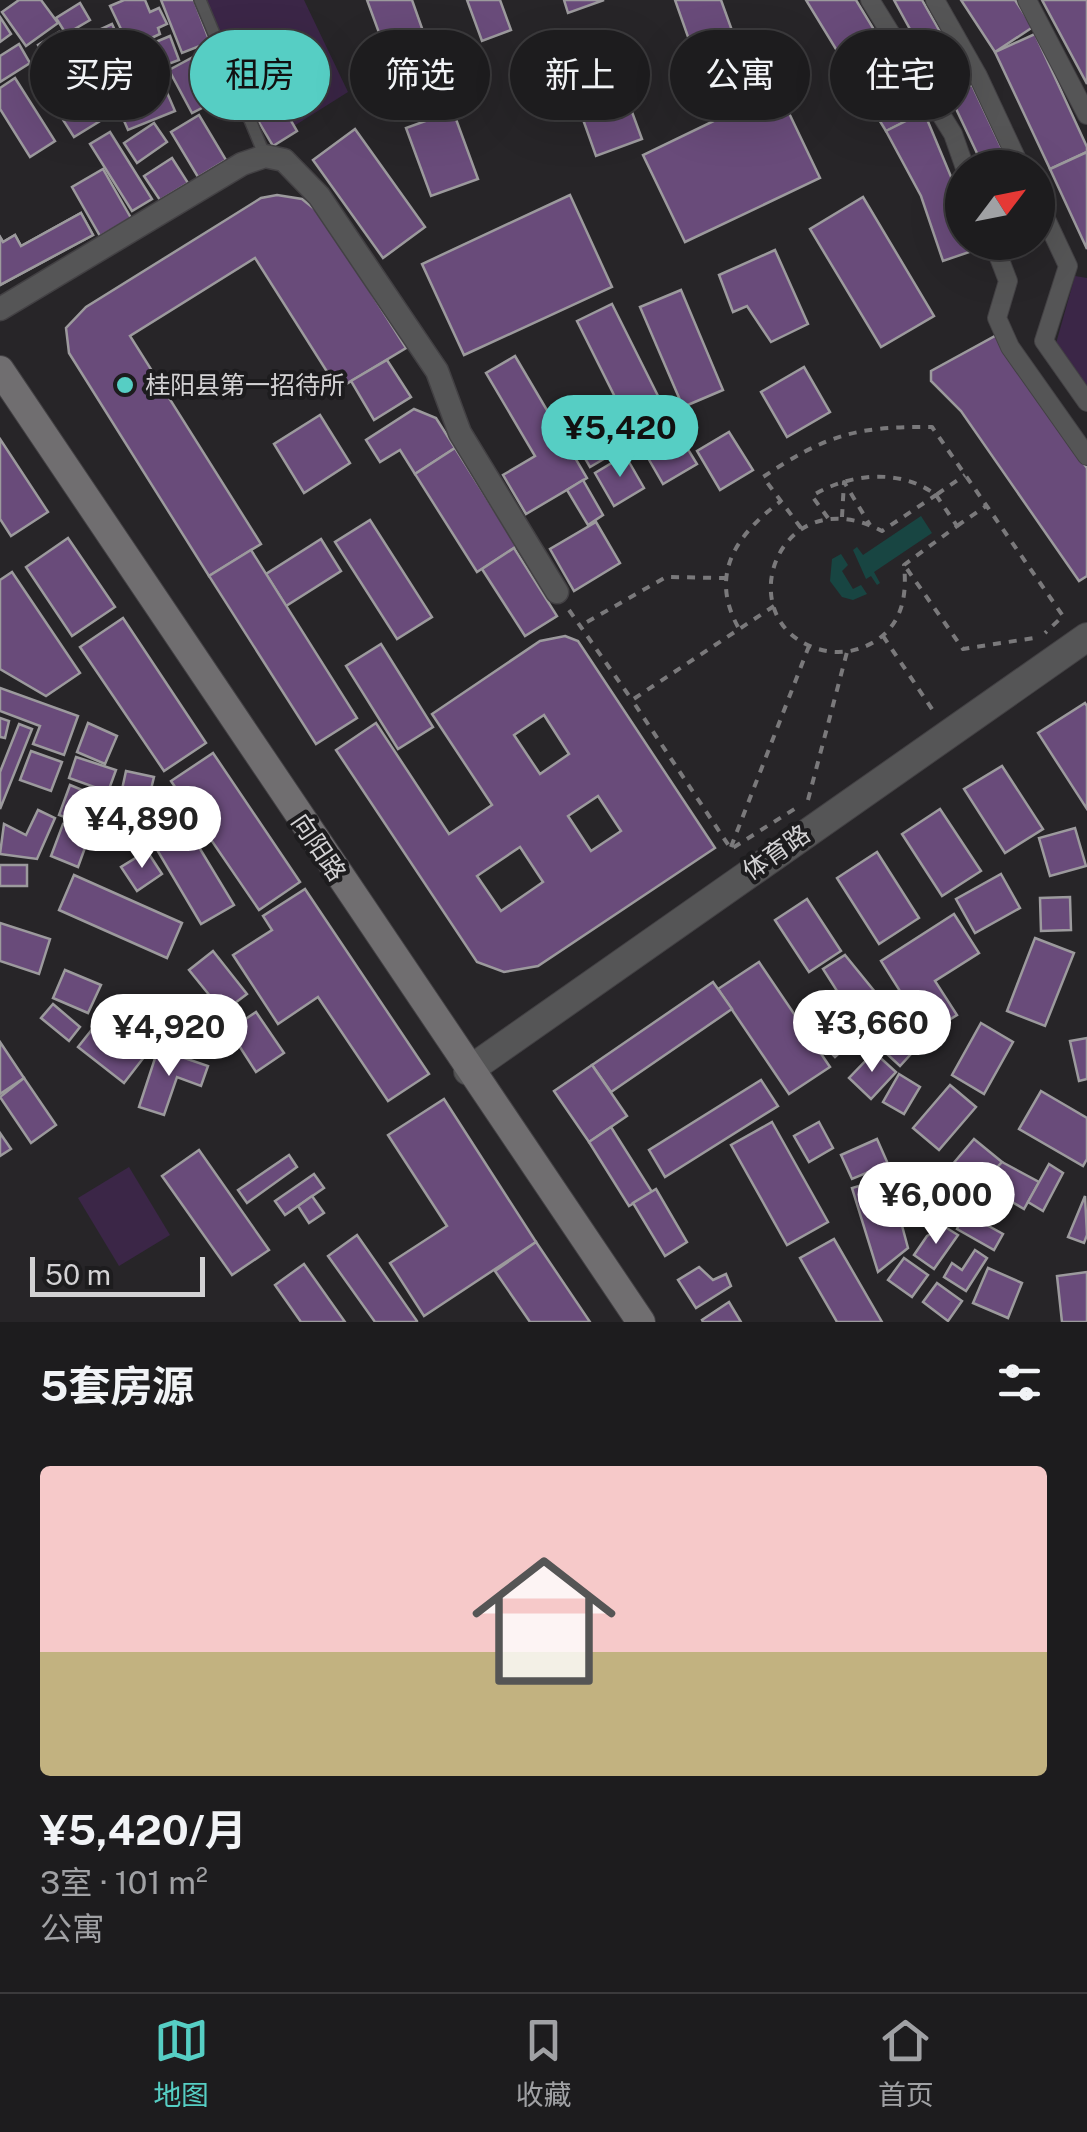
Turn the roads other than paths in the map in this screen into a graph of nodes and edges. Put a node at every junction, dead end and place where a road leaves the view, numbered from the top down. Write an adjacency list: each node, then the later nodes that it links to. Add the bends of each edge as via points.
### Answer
1 (200, 0): 8 (lane)
2 (870, 0): 6 (street)
3 (935, 0): 7 (street)
4 (1028, 0): 5 (street)
5 (1087, 115)
6 (959, 150)
7 (1013, 150)
8 (265, 156): 13 (street, via 189,194); 17 (street, via 284,160 352,244 437,372 460,433)
9 (1055, 238): 11 (street)
10 (1000, 260): 16 (street, via 1008,281 998,318 1010,347)
11 (1068, 266): 12 (street); 15 (street, via 1044,340)
12 (1087, 269)
13 (0, 309)
14 (0, 370): 19 (main road, 向阳路)
15 (1087, 402)
16 (1087, 456)
17 (556, 592)
18 (1087, 637): 19 (street, 体育路)
19 (468, 1071): 20 (main road, 向阳路)
20 (640, 1322)

